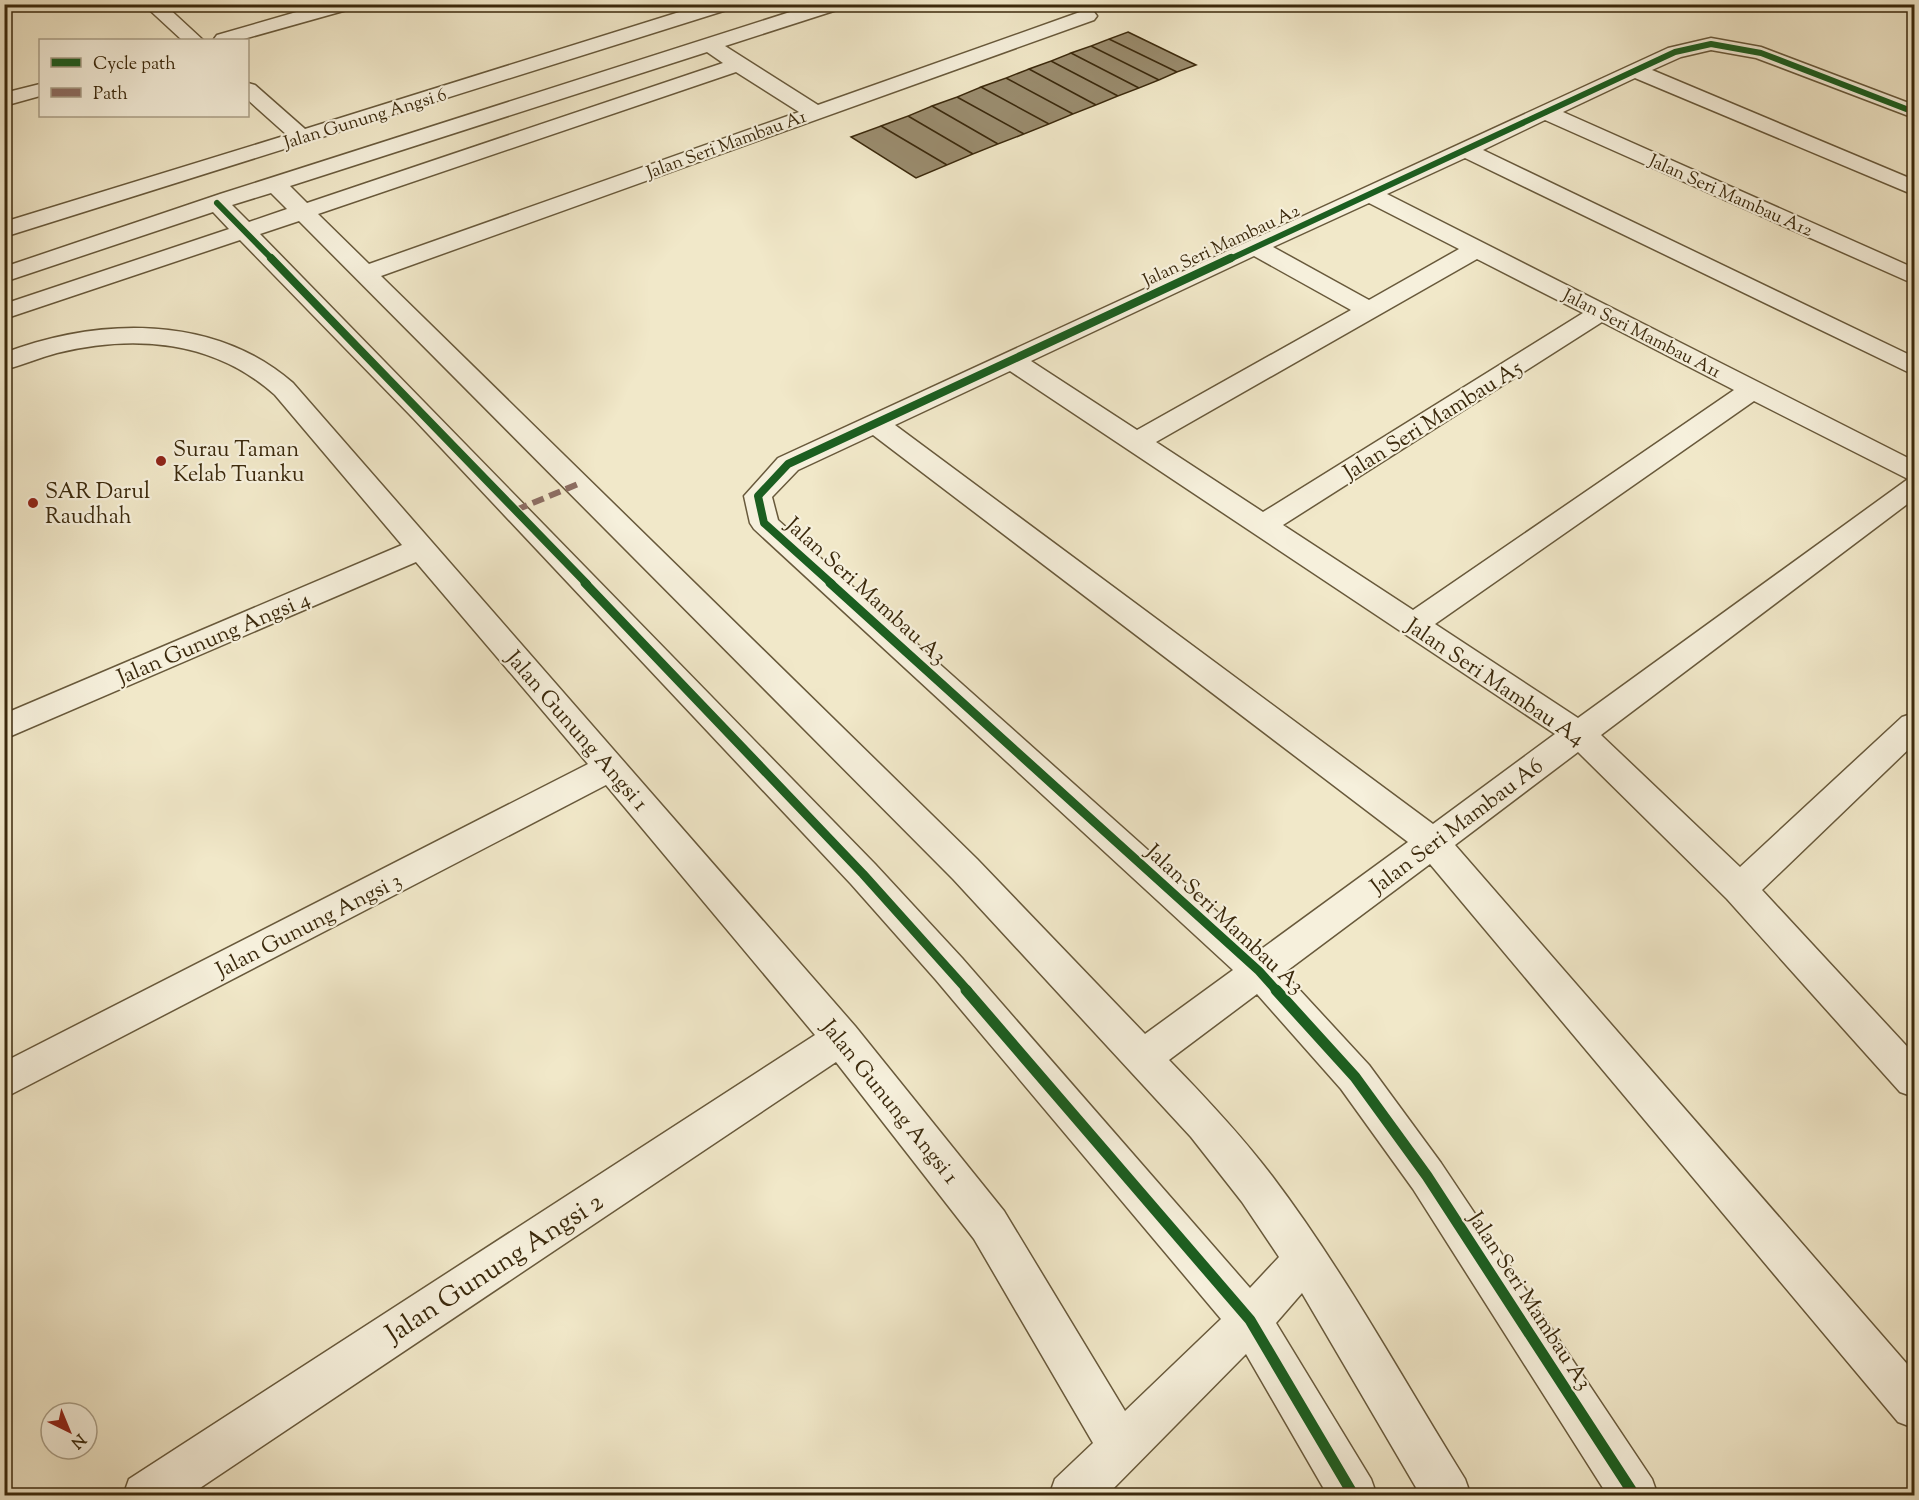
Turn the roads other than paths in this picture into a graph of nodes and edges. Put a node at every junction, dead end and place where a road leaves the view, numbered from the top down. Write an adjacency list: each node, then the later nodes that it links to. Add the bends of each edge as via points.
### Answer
1 (152, 4): 6 (street)
2 (347, 4): 7 (street)
3 (726, 4): 17 (street, Jalan Gunung Angsi 6)
4 (836, 4): 8 (street)
5 (1087, 16): 16 (street, Jalan Seri Mambau A1)
6 (192, 39)
7 (224, 39)
8 (710, 45): 9 (street); 19 (street)
9 (738, 65): 16 (street); 23 (street)
10 (1636, 71): 14 (street, Jalan Seri Mambau A2); 15 (street, Jalan Seri Mambau A2, via 1675,52 1711,44 1761,52); 20 (street)
11 (39, 90): 13 (street)
12 (249, 90): 17 (street)
13 (4, 100)
14 (1547, 112): 18 (street, Jalan Seri Mambau A2); 30 (street, Jalan Seri Mambau A12)
15 (1914, 112)
16 (816, 113): 28 (street, Jalan Seri Mambau A1)
17 (302, 137): 24 (street, Jalan Gunung Angsi 6)
18 (1466, 150): 21 (street, Jalan Seri Mambau A2); 36 (street)
19 (276, 184): 22 (street); 23 (street)
20 (1914, 188)
21 (1369, 194): 26 (street, Jalan Seri Mambau A2); 27 (street, Jalan Seri Mambau A11)
22 (217, 203): 25 (street); 29 (street)
23 (303, 210): 25 (street); 28 (street)
24 (4, 230)
25 (244, 230): 32 (street); 58 (street, via 863,874)
26 (1255, 248): 31 (street); 34 (street, Jalan Seri Mambau A2)
27 (1475, 250): 31 (street); 33 (street, Jalan Seri Mambau A11)
28 (366, 273): 54 (street, via 965,869)
29 (4, 275)
30 (1914, 277)
31 (1367, 309): 39 (street)
32 (4, 312)
33 (1601, 312): 37 (street, Jalan Seri Mambau A11); 43 (street, Jalan Seri Mambau A5)
34 (1012, 360): 38 (street, Jalan Seri Mambau A2); 39 (street, Jalan Seri Mambau A4)
35 (4, 362): 44 (street, Jalan Gunung Angsi 1, via 77,342 135,334 178,339 255,365 284,389)
36 (1914, 367)
37 (1753, 389): 40 (street, Jalan Seri Mambau A11); 45 (street)
38 (875, 423): 42 (street, Jalan Seri Mambau A2, via 788,464); 50 (street)
39 (1136, 442): 43 (street, Jalan Seri Mambau A4)
40 (1914, 472)
41 (1914, 486): 48 (street, Jalan Seri Mambau A6)
42 (758, 496): 52 (street, Jalan Seri Mambau A3, via 764,523)
43 (1262, 525): 45 (street, Jalan Seri Mambau A4)
44 (422, 548): 47 (street, Jalan Gunung Angsi 4); 49 (street, Jalan Gunung Angsi 1)
45 (1412, 625): 48 (street, Jalan Seri Mambau A4)
46 (1914, 725): 51 (street)
47 (4, 727)
48 (1579, 734): 50 (street, Jalan Seri Mambau A6); 51 (street, Jalan Seri Mambau A4)
49 (611, 767): 53 (street, Jalan Gunung Angsi 1); 56 (street, Jalan Gunung Angsi 3)
50 (1432, 842): 52 (street, Jalan Seri Mambau A6); 59 (street)
51 (1740, 889): 55 (street, Jalan Seri Mambau A4)
52 (1259, 971): 54 (street, Jalan Seri Mambau A6); 65 (street, Jalan Seri Mambau A3, via 1355,1077 1420,1167)
53 (841, 1038): 60 (street, Jalan Gunung Angsi 1, via 989,1225); 61 (street, Jalan Gunung Angsi 2)
54 (1143, 1058): 57 (street, via 1205,1124 1257,1189)
55 (1909, 1065)
56 (4, 1081)
57 (1305, 1259): 58 (street); 64 (street)
58 (1250, 1320): 60 (street); 63 (street)
59 (1914, 1406)
60 (1121, 1447): 62 (street)
61 (146, 1496)
62 (1072, 1496)
63 (1354, 1496)
64 (1448, 1496)
65 (1635, 1496)

